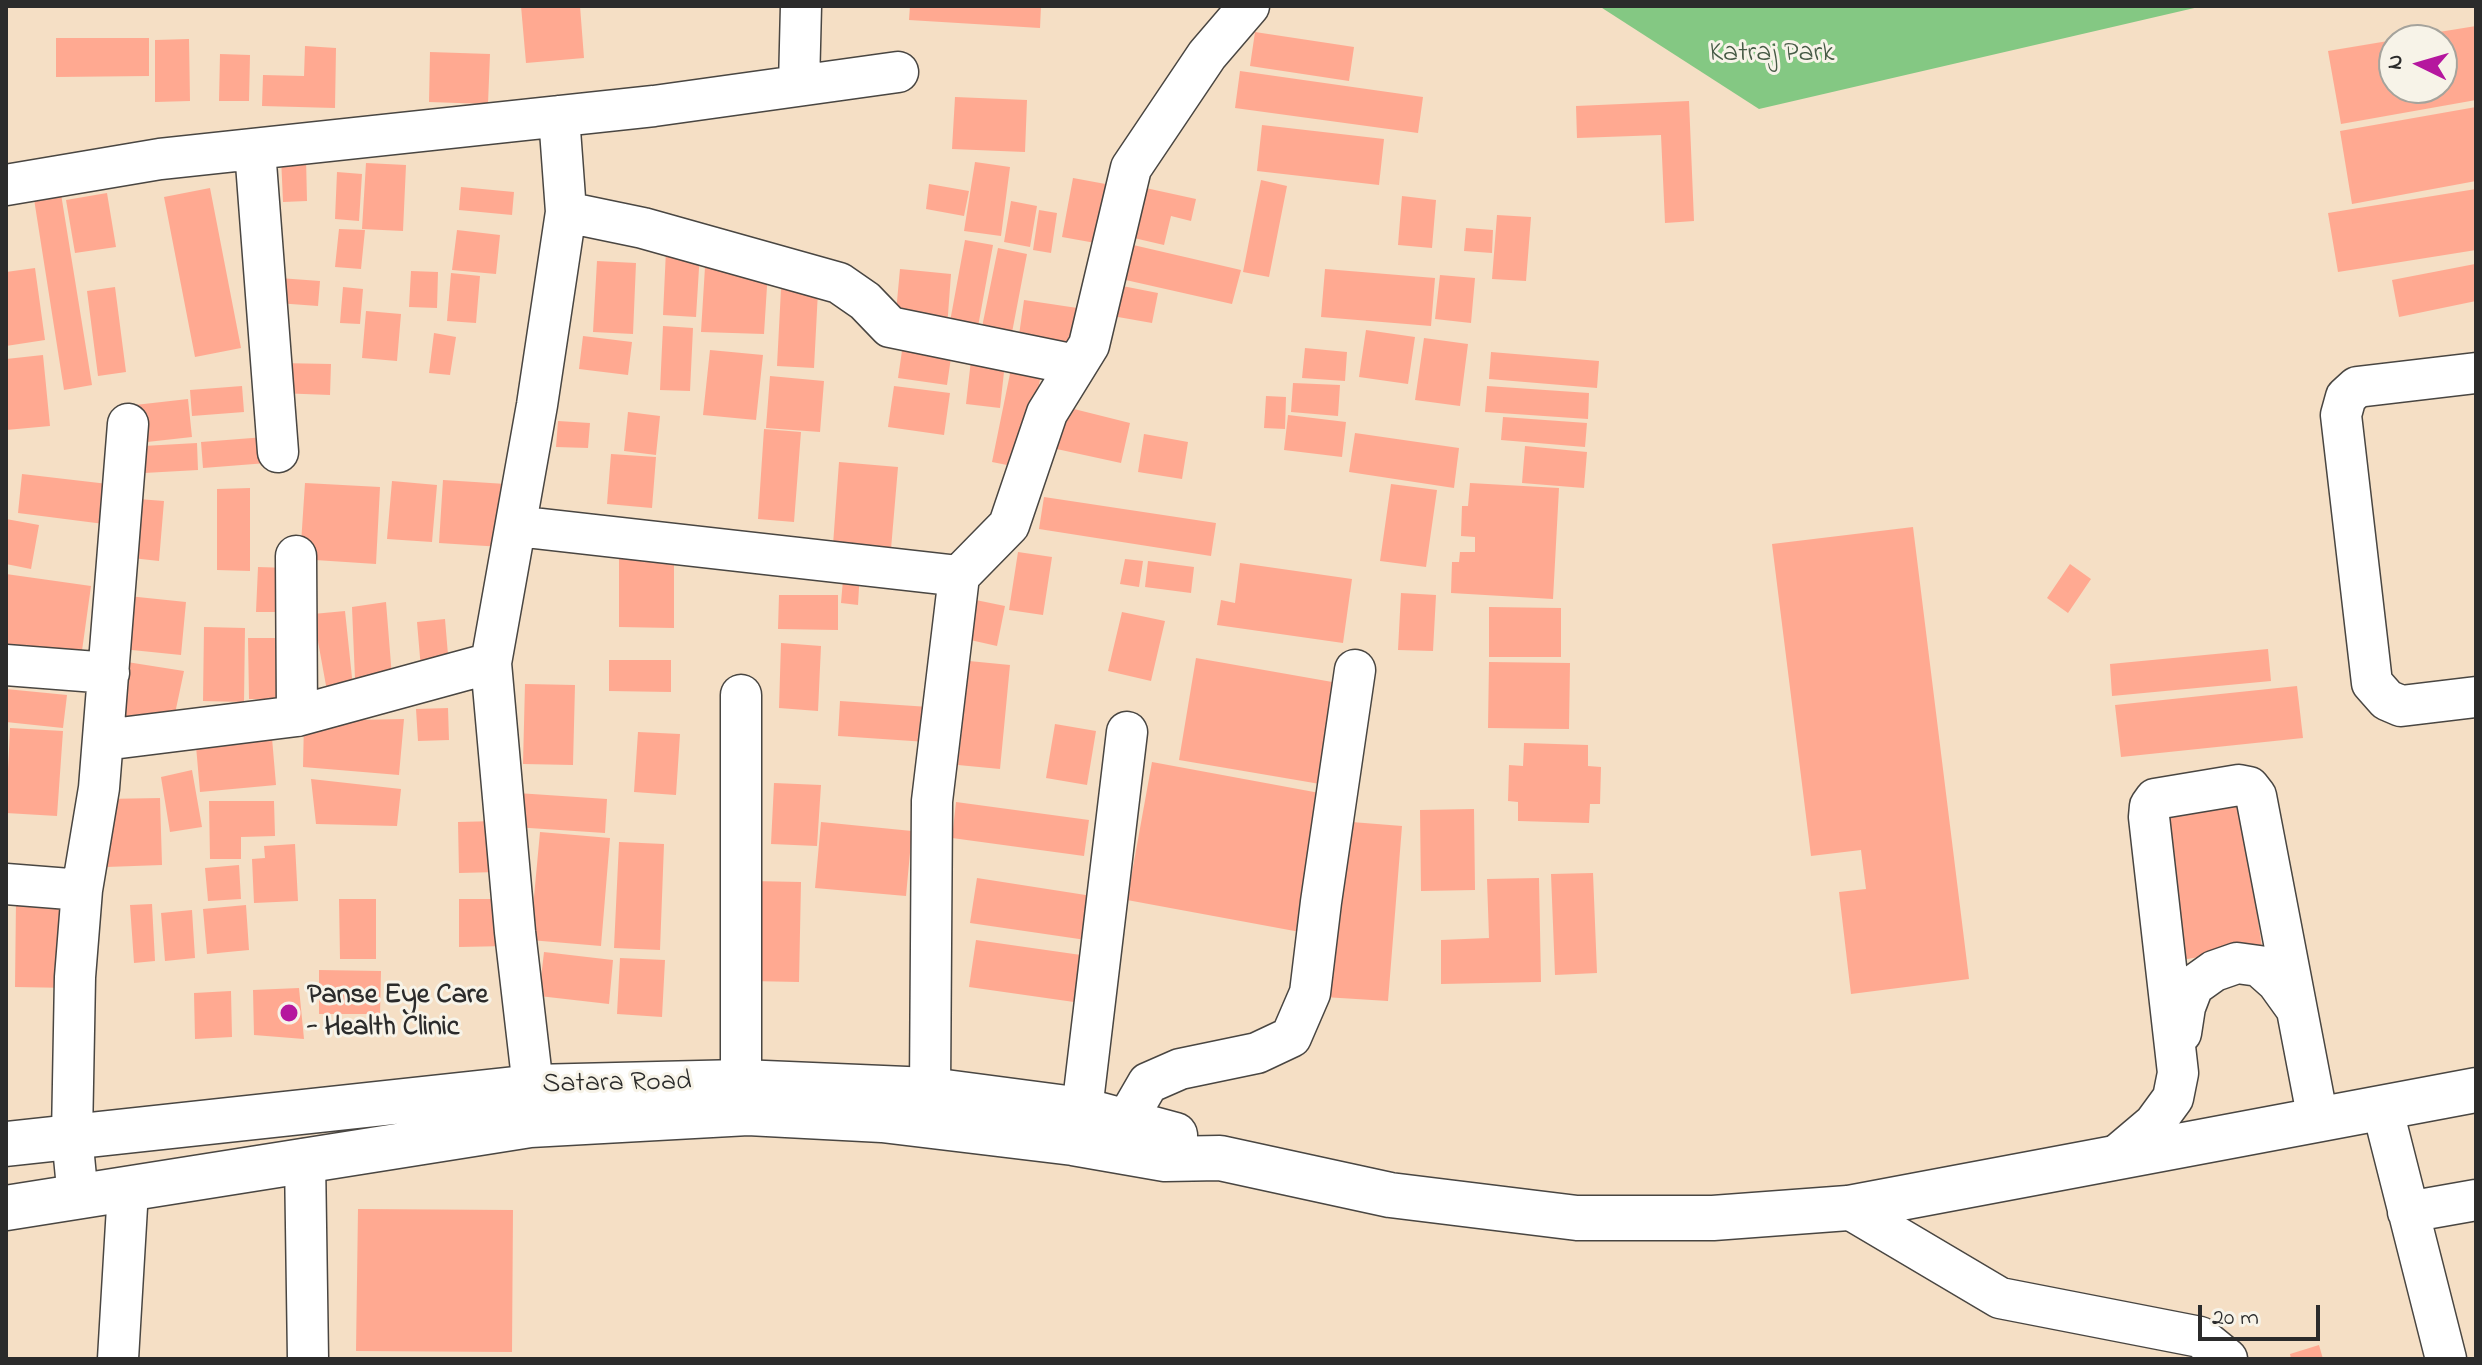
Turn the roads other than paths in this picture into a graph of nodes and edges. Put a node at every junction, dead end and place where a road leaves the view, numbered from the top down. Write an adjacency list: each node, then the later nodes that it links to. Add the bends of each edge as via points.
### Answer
1 (801, 6): 4 (street)
2 (1249, 6): 9 (street, via 1207,55 1131,168 1089,345)
3 (898, 72): 4 (street)
4 (799, 85): 5 (street)
5 (559, 116): 6 (street); 8 (street)
6 (255, 150): 7 (street, via 160,159); 12 (street)
7 (6, 185)
8 (566, 212): 9 (street, via 839,283 890,327); 13 (street)
9 (1076, 365): 15 (street, via 1047,413 1009,525)
10 (2476, 373): 21 (street, via 2357,387 2346,397 2341,415 2372,683 2401,706)
11 (128, 424): 19 (street)
12 (278, 452)
13 (516, 526): 15 (street); 16 (street)
14 (296, 556): 22 (street)
15 (959, 576): 31 (street, via 932,801)
16 (491, 663): 22 (street); 30 (street)
17 (6, 665): 19 (street)
18 (1355, 670): 36 (street, via 1310,993 1291,1037 1257,1053 1180,1069 1148,1083)
19 (109, 673): 24 (street)
20 (741, 695): 29 (street)
21 (2476, 697)
22 (297, 716): 24 (street)
23 (1127, 732): 34 (street)
24 (104, 740): 26 (street)
25 (6, 884): 26 (street)
26 (82, 890): 37 (street)
27 (2296, 1009): 28 (street, via 2259,966 2237,963 2214,971 2193,986 2185,1007); 28 (street, via 2256,796 2239,785 2155,799 2149,817); 35 (street)
28 (2178, 1073): 39 (street, via 2173,1098 2154,1124)
29 (741, 1082): 30 (highway, Satara Road); 31 (highway, Satara Road)
30 (533, 1087): 37 (highway, Satara Road)
31 (930, 1090): 34 (highway, Satara Road)
32 (2476, 1090): 33 (highway)
33 (2382, 1107): 35 (highway); 47 (street)
34 (1082, 1110): 36 (highway, Satara Road)
35 (2318, 1120): 39 (highway)
36 (1126, 1121): 40 (highway, Satara Road, via 1170,1132)
37 (72, 1136): 38 (highway, Satara Road); 43 (street)
38 (6, 1144)
39 (2115, 1157): 46 (highway)
40 (1220, 1158): 41 (highway, via 1165,1159 882,1120 748,1113 530,1125); 46 (highway, via 1390,1195 1577,1218 1713,1218)
41 (305, 1159): 42 (highway); 49 (street)
42 (128, 1190): 43 (highway); 48 (street)
43 (78, 1198): 45 (highway)
44 (2476, 1200): 47 (street)
45 (6, 1208)
46 (1848, 1208): 50 (street, via 2000,1298 2200,1337)
47 (2408, 1212): 51 (street)
48 (118, 1359)
49 (308, 1359)
50 (2227, 1359)
51 (2446, 1359)

